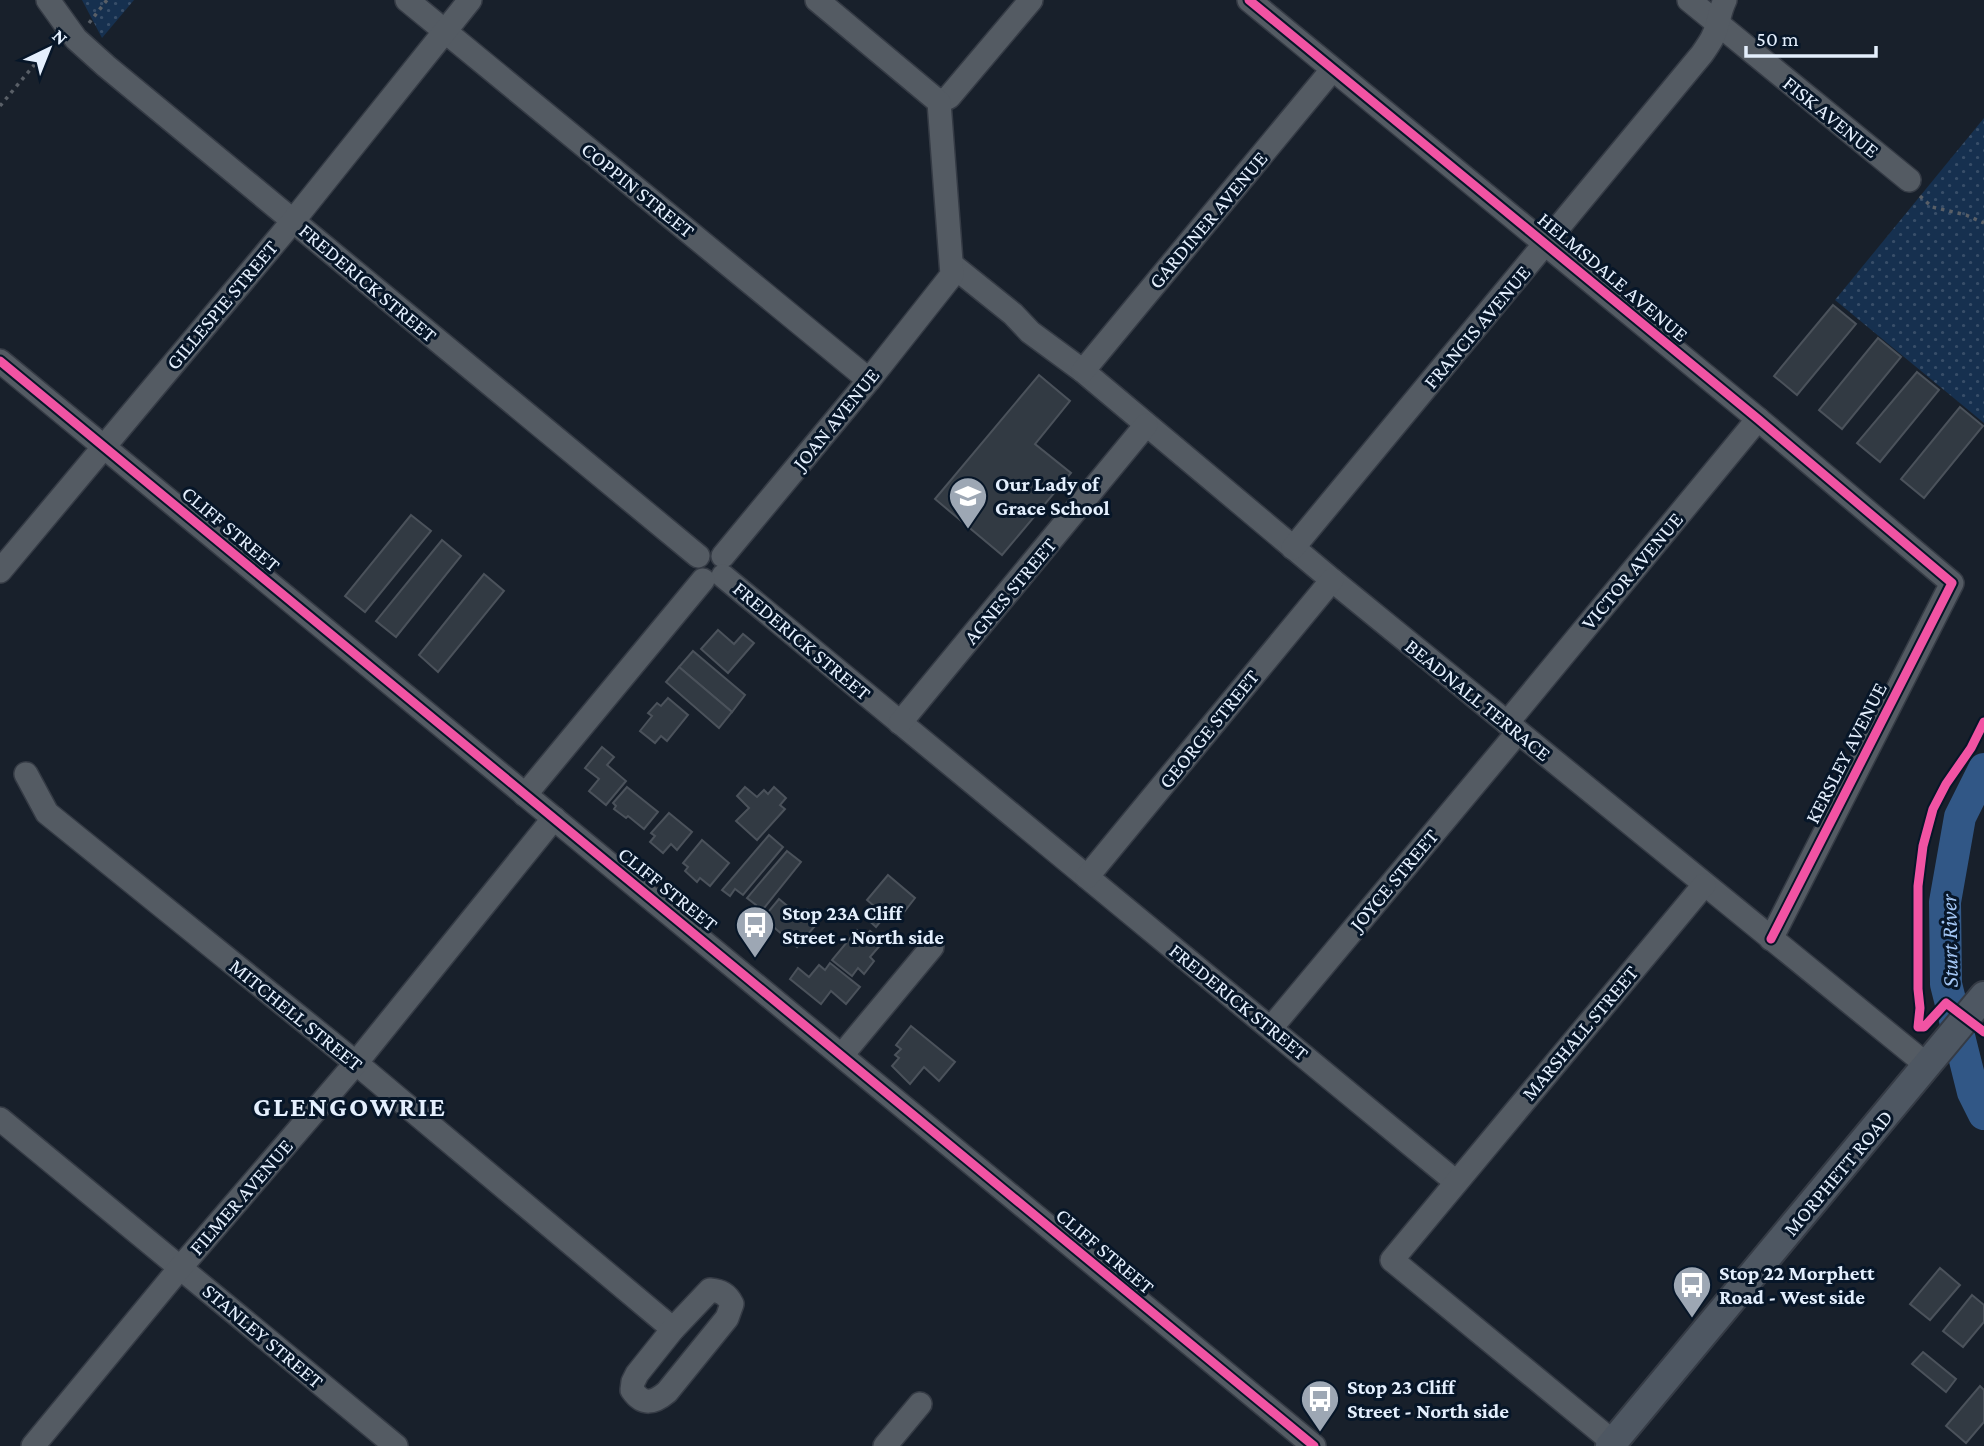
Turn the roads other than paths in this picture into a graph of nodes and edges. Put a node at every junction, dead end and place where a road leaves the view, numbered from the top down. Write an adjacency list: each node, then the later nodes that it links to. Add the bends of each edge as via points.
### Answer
1 (48, 0): 14 (street, FREDERICK STREET, via 71,32 106,66)
2 (407, 0): 10 (street, COPPIN STREET)
3 (470, 0): 10 (street, GILLESPIE STREET)
4 (817, 0): 12 (street)
5 (1031, 0): 12 (street, via 949,97)
6 (1249, 0): 11 (street, HELMSDALE AVENUE)
7 (1689, 0): 9 (street, FISK AVENUE)
8 (1726, 0): 9 (street, FRANCIS AVENUE)
9 (1718, 24): 13 (street, FISK AVENUE); 15 (street, FRANCIS AVENUE, via 1702,54)
10 (445, 31): 14 (street, GILLESPIE STREET); 19 (street, COPPIN STREET)
11 (1332, 70): 15 (street, HELMSDALE AVENUE); 18 (street, GARDINER AVENUE)
12 (939, 102): 16 (street)
13 (1909, 180)
14 (293, 221): 22 (street, GILLESPIE STREET); 24 (street, FREDERICK STREET, via 698,556 708,550 719,552)
15 (1546, 244): 20 (street, HELMSDALE AVENUE); 23 (street, FRANCIS AVENUE)
16 (950, 274): 18 (street, BEADNALL TERRACE, via 1013,314); 19 (street, JOAN AVENUE)
17 (0, 360): 22 (street, CLIFF STREET)
18 (1083, 371): 21 (street, BEADNALL TERRACE)
19 (869, 380): 24 (street, JOAN AVENUE)
20 (1758, 419): 27 (street, HELMSDALE AVENUE); 29 (street, VICTOR AVENUE)
21 (1146, 425): 23 (street, BEADNALL TERRACE); 28 (street, AGNES STREET)
22 (104, 446): 25 (street, GILLESPIE STREET); 31 (street, CLIFF STREET)
23 (1293, 548): 26 (street, BEADNALL TERRACE)
24 (716, 570): 28 (street, FREDERICK STREET); 31 (street, JOAN AVENUE)
25 (0, 571)
26 (1332, 580): 29 (street, BEADNALL TERRACE); 33 (street, GEORGE STREET)
27 (1952, 583): 35 (street, KERSLEY AVENUE)
28 (900, 723): 33 (street, FREDERICK STREET)
29 (1512, 728): 34 (street, BEADNALL TERRACE); 38 (street, JOYCE STREET)
30 (26, 774): 41 (street, MITCHELL STREET, via 47,813)
31 (525, 795): 32 (street, CLIFF STREET)
32 (554, 818): 39 (street, CLIFF STREET); 41 (street, FILMER AVENUE)
33 (1087, 877): 38 (street, FREDERICK STREET)
34 (1704, 885): 35 (street, BEADNALL TERRACE); 43 (street, MARSHALL STREET)
35 (1771, 939): 40 (street, BEADNALL TERRACE)
36 (932, 947): 39 (street)
37 (1984, 996): 40 (main road, MORPHETT ROAD)
38 (1271, 1028): 43 (street, FREDERICK STREET)
39 (842, 1055): 51 (street, CLIFF STREET)
40 (1933, 1059): 47 (main road, MORPHETT ROAD)
41 (356, 1063): 44 (street, FILMER AVENUE); 45 (street, MITCHELL STREET)
42 (0, 1119): 44 (street, STANLEY STREET)
43 (1456, 1182): 47 (street, via 1392,1260)
44 (180, 1268): 48 (street, FILMER AVENUE); 49 (street, STANLEY STREET)
45 (673, 1329): 45 (street, via 710,1290 720,1291 732,1304 727,1318 667,1392 651,1402 643,1401 632,1390 633,1382)
46 (920, 1404): 50 (street)
47 (1612, 1444)
48 (33, 1446)
49 (396, 1446)
50 (886, 1446)
51 (1314, 1446)

